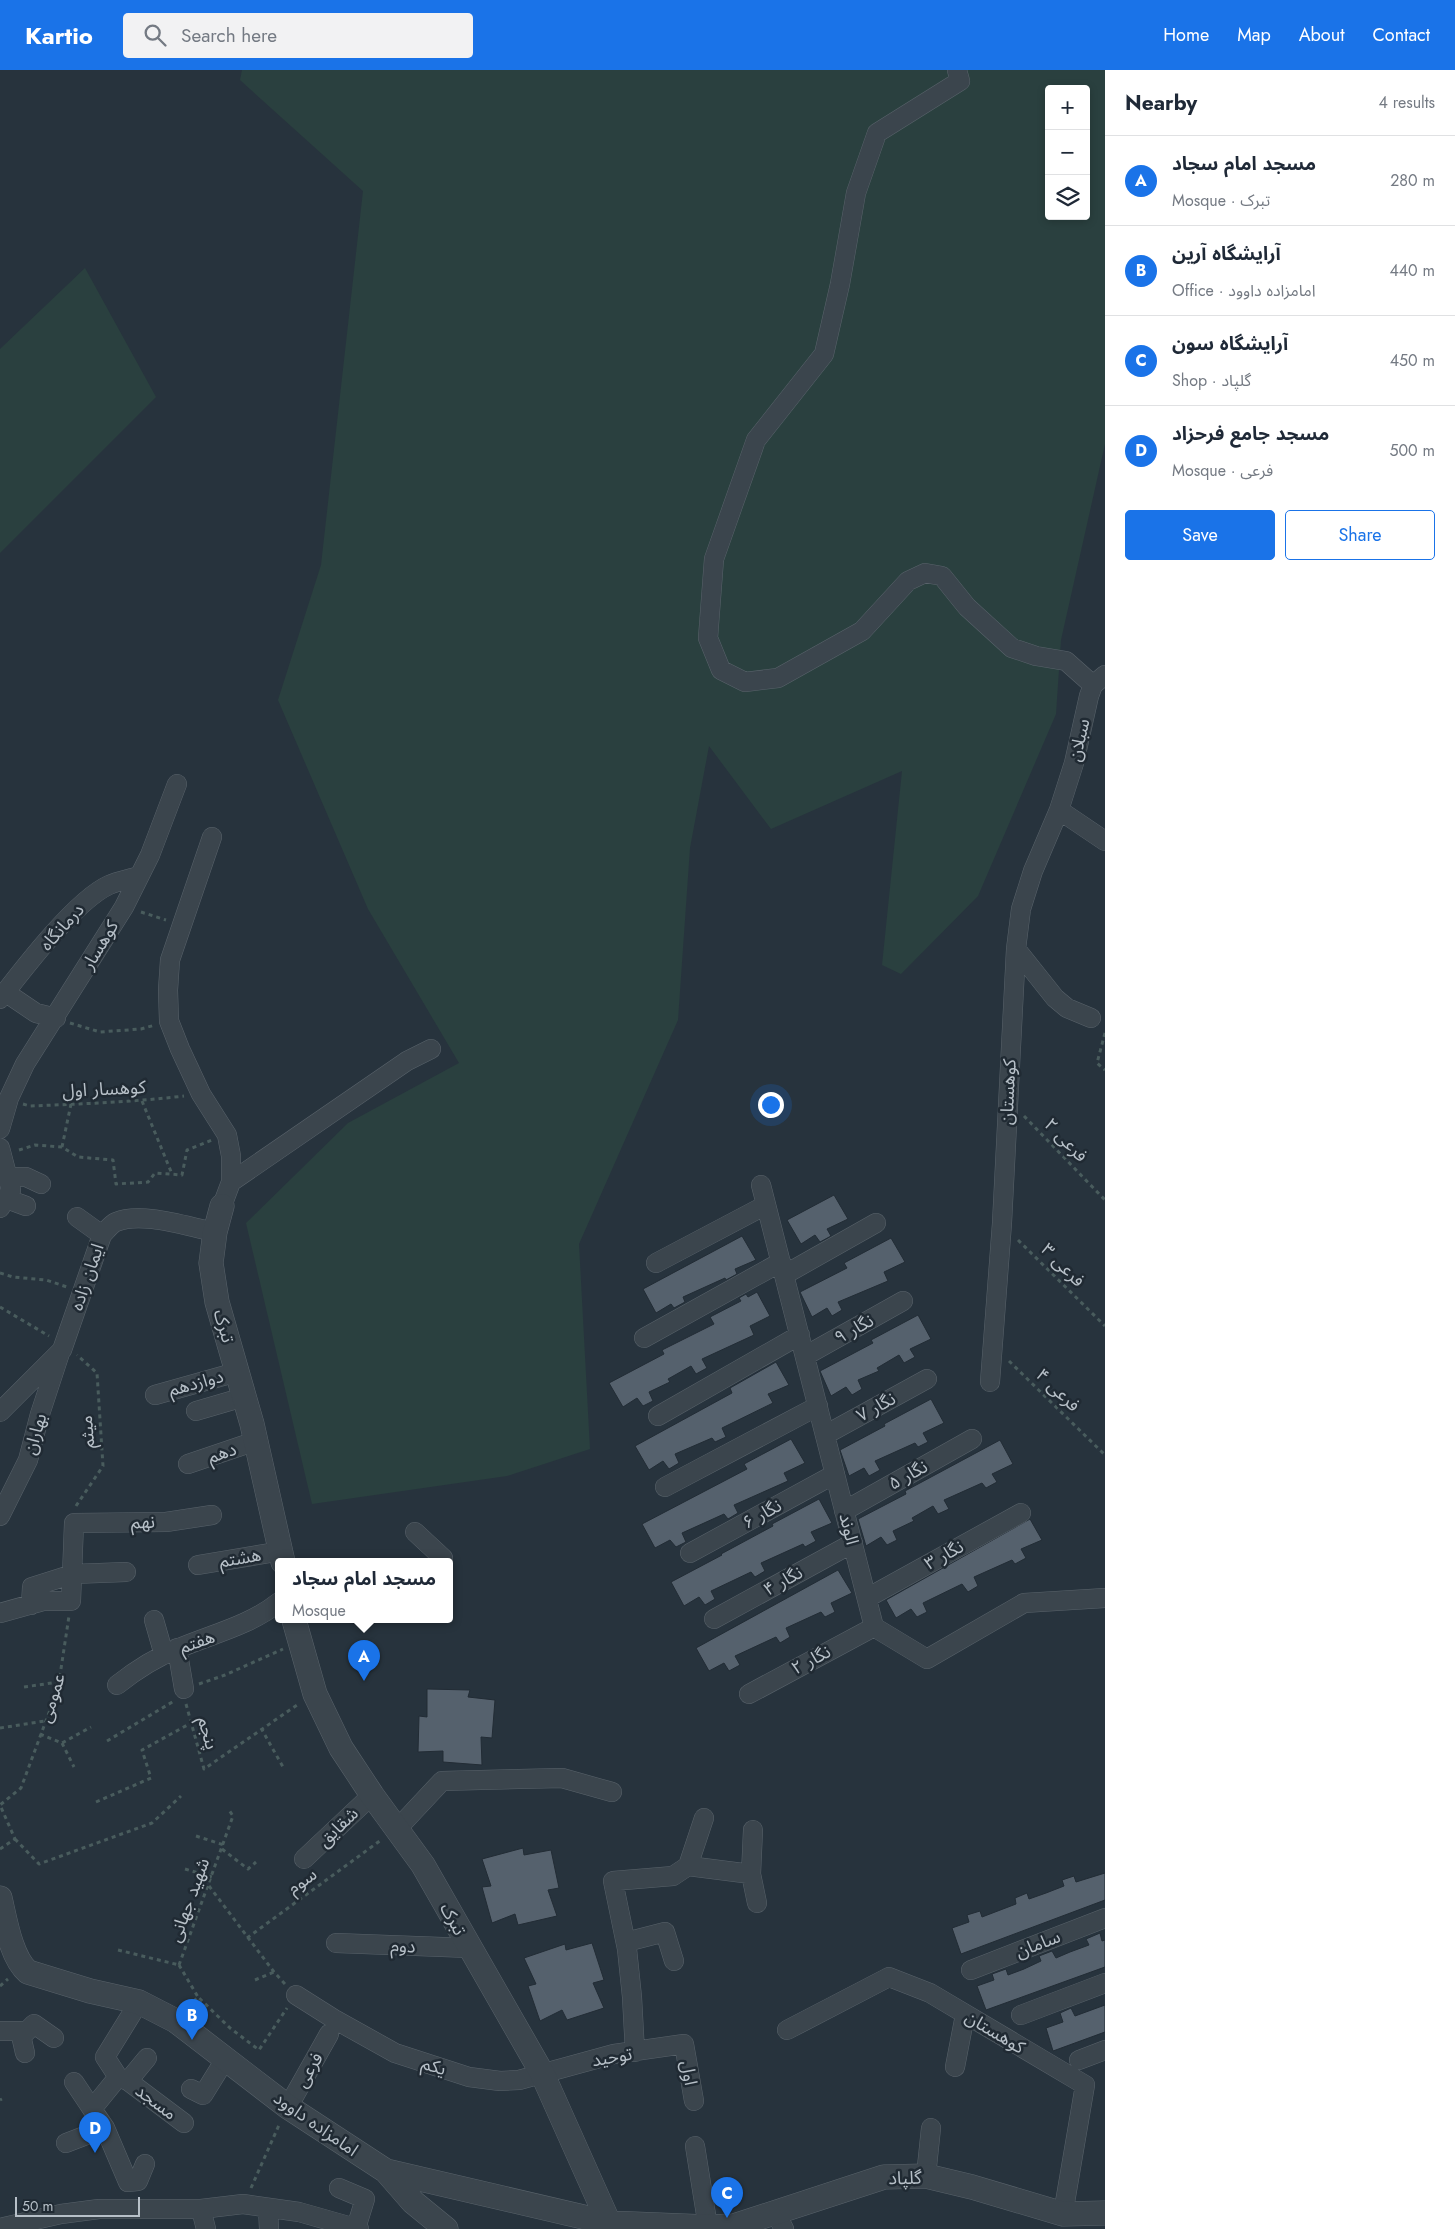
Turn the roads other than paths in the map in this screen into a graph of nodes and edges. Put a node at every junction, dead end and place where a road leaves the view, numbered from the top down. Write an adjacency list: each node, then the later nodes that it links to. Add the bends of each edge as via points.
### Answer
1 (957, 70): 2 (street, via 960,81 877,133 856,193 824,354 756,440 714,559 708,638 721,670 746,682 778,678 862,631 908,581 925,573 942,576 968,607 1012,648 1036,656 1066,660)
2 (1099, 680): 4 (street, سبلان, via 1089,696 1074,763)
3 (177, 784): 7 (street, کوهسار)
4 (1059, 810): 6 (street); 8 (street, کوهستان, via 1021,909)
5 (212, 837): 17 (street, تبرک, via 170,960 168,990 170,1021 180,1049 201,1094 227,1135)
6 (1105, 841)
7 (139, 876): 9 (street, درمانگاه, via 109,885 88,899); 10 (street, کوهسار, via 124,907)
8 (1016, 949): 11 (street, via 1055,998 1067,1008); 37 (street, کوهستان)
9 (3, 995): 10 (street, via 36,1013)
10 (56, 1018): 13 (street, کوهسار)
11 (1091, 1018)
12 (431, 1048): 17 (street, via 407,1061)
13 (8, 1087): 14 (street, کوهسار)
14 (0, 1129)
15 (1, 1152): 16 (street)
16 (9, 1177): 18 (street, via 26,1177); 20 (street, via 11,1190)
17 (231, 1182): 23 (street, تبرک)
18 (41, 1184)
19 (761, 1185): 21 (street, الوند)
20 (3, 1203): 22 (street)
21 (766, 1204): 28 (street); 29 (street, الوند)
22 (26, 1206)
23 (222, 1206): 26 (street, تبرک)
24 (77, 1217): 27 (street)
25 (876, 1223): 29 (street)
26 (215, 1232): 27 (street, ایمان زاده, via 134,1218 115,1222); 35 (street, تبرک, via 210,1263 217,1302)
27 (102, 1235): 33 (street, ایمان زاده)
28 (656, 1262)
29 (782, 1268): 31 (street, الوند); 32 (street)
30 (903, 1301): 34 (street, نگار ۹)
31 (800, 1335): 34 (street, الوند); 43 (street)
32 (644, 1338)
33 (63, 1347): 42 (street, ایمان زاده); 53 (street, بهاران, via 28,1460)
34 (805, 1356): 40 (street, الوند)
35 (237, 1372): 38 (street, دوازدهم); 39 (street, تبرک)
36 (927, 1379): 44 (street, نگار ۷)
37 (990, 1382)
38 (156, 1395)
39 (244, 1397): 41 (street); 46 (street, تبرک)
40 (818, 1406): 44 (street, الوند); 49 (street)
41 (196, 1411)
42 (0, 1412)
43 (658, 1416)
44 (825, 1435): 48 (street, الوند)
45 (972, 1439): 50 (street, نگار ۵)
46 (256, 1441): 47 (street, دهم); 57 (street, تبرک)
47 (188, 1464)
48 (835, 1474): 50 (street, الوند); 56 (street, نگار ۶)
49 (665, 1487)
50 (844, 1511): 55 (street, الوند)
51 (1021, 1513): 62 (street, نگار ۳)
52 (212, 1514): 61 (street, نهم, via 166,1522 74,1523)
53 (0, 1516)
54 (415, 1532): 58 (street)
55 (852, 1543): 62 (street, الوند); 67 (street, نگار ۴)
56 (690, 1553)
57 (283, 1557): 59 (street, هشتم)
58 (443, 1558)
59 (198, 1565)
60 (126, 1572): 61 (street)
61 (73, 1574): 64 (street, via 32,1587); 64 (street, via 71,1600 42,1601)
62 (867, 1598): 70 (street, الوند)
63 (1105, 1598): 70 (street, via 1024,1603 928,1659)
64 (31, 1605): 66 (street)
65 (275, 1605): 71 (street, هفتم, via 262,1616)
66 (0, 1613)
67 (714, 1619)
68 (154, 1620): 71 (street)
69 (295, 1623): 76 (street, تبرک, via 315,1694 341,1748)
70 (874, 1627): 74 (street, نگار ۲)
71 (170, 1652): 72 (street, هفتم, via 144,1664); 73 (street)
72 (117, 1685)
73 (184, 1692)
74 (748, 1694)
75 (612, 1792): 78 (street, via 562,1778 442,1782)
76 (372, 1795): 78 (street, تبرک); 80 (street, شقایق)
77 (704, 1818): 81 (street)
78 (398, 1828): 88 (street, تبرک, via 423,1864)
79 (753, 1830): 82 (street)
80 (304, 1860)
81 (688, 1866): 82 (street); 86 (street, via 673,1876 613,1881)
82 (751, 1874): 83 (street)
83 (758, 1903)
84 (1, 1908): 93 (street, امامزاده داوود, via 15,1954 28,1972)
85 (1105, 1918): 90 (street, سامان)
86 (626, 1942): 89 (street, via 665,1932); 102 (street)
87 (336, 1943): 88 (street, دوم)
88 (470, 1948): 107 (street, تبرک)
89 (674, 1961)
90 (971, 1970)
91 (1105, 1983): 95 (street)
92 (296, 1995): 96 (street, یکم)
93 (139, 2002): 104 (street, امامزاده داوود, via 176,2021); 108 (street, مسجد, via 105,2057)
94 (966, 2015): 97 (street, کوهستان, via 930,1993 888,1977); 106 (street); 126 (street, کوهستان, via 1085,2085)
95 (1021, 2015)
96 (331, 2026): 107 (street, یکم, via 395,2053 469,2077 519,2080); 112 (street, فرعی)
97 (787, 2030)
98 (0, 2031): 99 (street, via 20,2031 24,2045 34,2024)
99 (54, 2038)
100 (684, 2044): 102 (street, توحید); 111 (street, اول)
101 (1105, 2050): 105 (street)
102 (634, 2052): 107 (street, توحید, via 614,2054)
103 (147, 2058): 108 (street, مسجد)
104 (226, 2058): 110 (street, via 203,2095); 112 (street, امامزاده داوود)
105 (1079, 2060)
106 (955, 2067)
107 (542, 2073): 128 (street, تبرک)
108 (123, 2079): 113 (street, مسجد); 114 (street, مسجد)
109 (74, 2082): 113 (street)
110 (191, 2089)
111 (694, 2101)
112 (288, 2106): 120 (street, امامزاده داوود)
113 (92, 2109): 115 (street)
114 (184, 2123)
115 (105, 2128): 117 (street); 119 (street, via 128,2182 138,2181)
116 (931, 2128): 121 (street)
117 (66, 2143)
118 (695, 2146): 131 (street)
119 (145, 2164)
120 (386, 2171): 128 (street, امامزاده داوود); 135 (street, via 413,2202)
121 (926, 2176): 126 (street, گلپاد, via 972,2186); 127 (street, گلپاد, via 884,2177)
122 (339, 2188): 134 (street, via 365,2198)
123 (268, 2208): 124 (street, via 243,2204); 133 (street); 134 (street, via 299,2212)
124 (201, 2209): 130 (street, via 99,2209); 132 (street)
125 (1105, 2213): 126 (street, گلپاد)
126 (1063, 2214)
127 (780, 2221): 131 (street, گلپاد)
128 (609, 2222): 129 (street, امامزاده داوود)
129 (637, 2226): 131 (street, امامزاده داوود)
130 (4, 2227)
131 (708, 2227)
132 (206, 2229)
133 (269, 2229)
134 (357, 2229)
135 (446, 2229)

